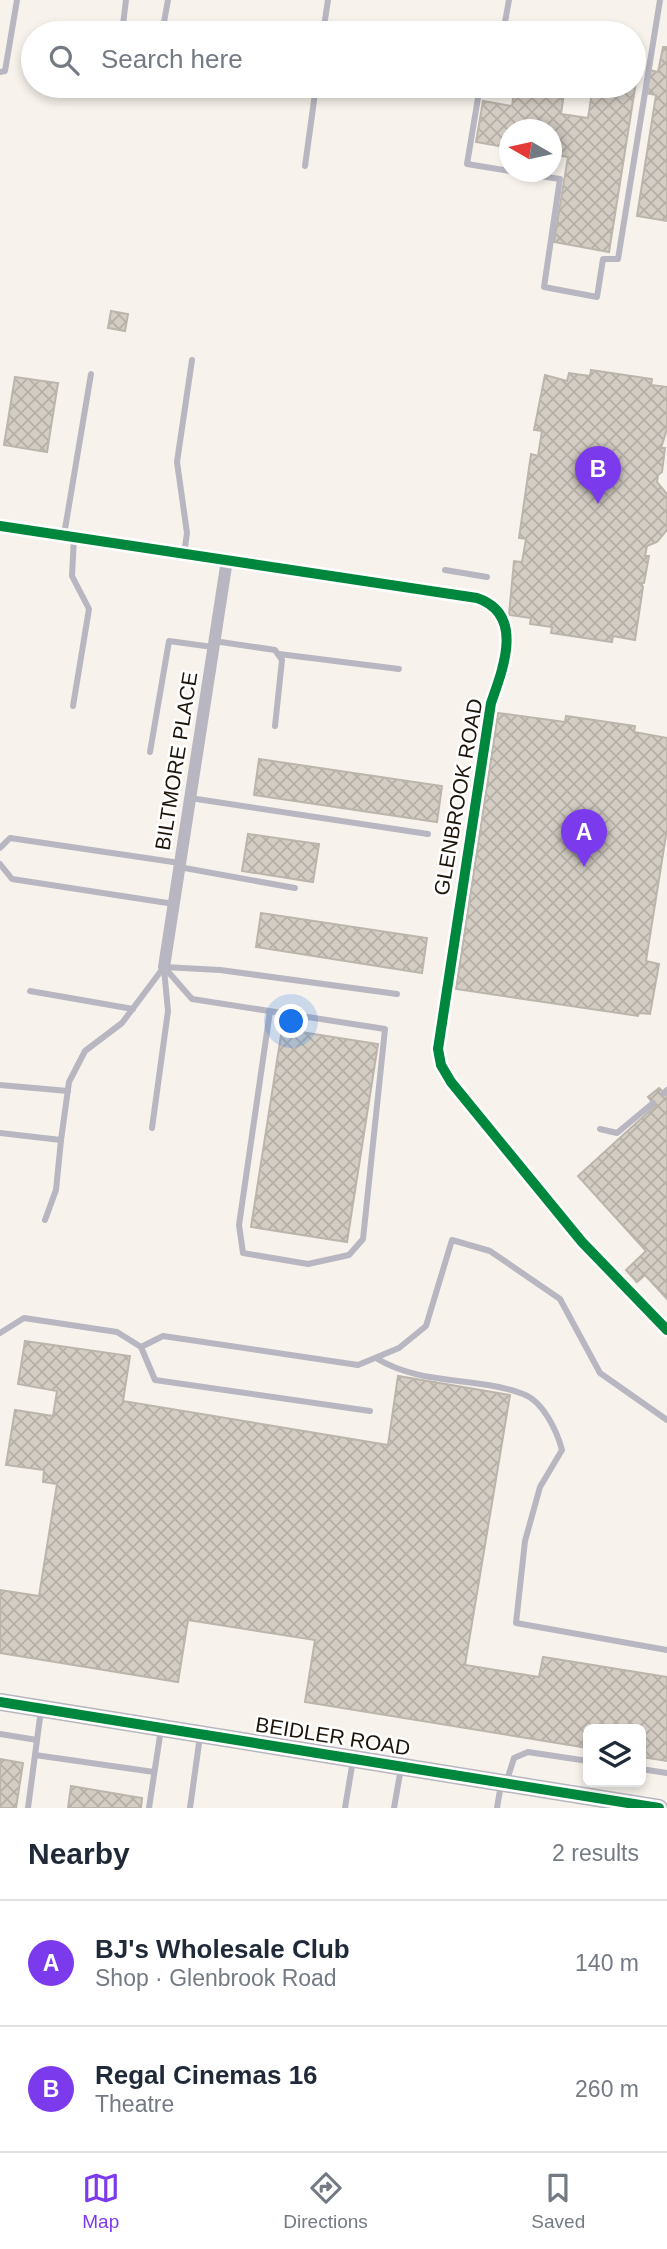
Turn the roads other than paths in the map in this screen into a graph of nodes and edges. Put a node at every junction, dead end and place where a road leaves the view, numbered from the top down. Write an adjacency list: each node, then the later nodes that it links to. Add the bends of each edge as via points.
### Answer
1 (17, 0): 11 (lane, via 5,71)
2 (126, 0): 7 (lane)
3 (168, 0): 8 (lane)
4 (328, 0): 9 (lane)
5 (509, 0): 10 (lane)
6 (660, 0): 12 (lane)
7 (123, 21)
8 (164, 21)
9 (325, 21)
10 (505, 21)
11 (0, 72)
12 (646, 86)
13 (314, 98): 16 (lane)
14 (478, 98): 17 (lane, via 467,164)
15 (644, 98): 18 (lane, via 618,259 603,259 597,297 544,287)
16 (305, 166)
17 (499, 169)
18 (560, 182)
19 (192, 360): 23 (lane, via 177,463 187,533)
20 (91, 374): 22 (lane)
21 (0, 526): 22 (street, GLENBROOK ROAD)
22 (69, 536): 23 (street, GLENBROOK ROAD); 30 (lane, via 72,576 89,609)
23 (184, 554): 24 (street, GLENBROOK ROAD)
24 (227, 560): 27 (street, BILTMORE PLACE); 53 (street, GLENBROOK ROAD, via 477,598 502,616 508,636 505,663 491,704 439,1057 451,1082 582,1242)
25 (445, 570): 26 (lane)
26 (487, 577)
27 (214, 644): 28 (lane); 32 (lane, via 169,642); 33 (street, BILTMORE PLACE)
28 (279, 654): 29 (lane); 31 (lane)
29 (399, 669)
30 (73, 706)
31 (275, 726)
32 (150, 752)
33 (190, 797): 34 (lane); 37 (street, BILTMORE PLACE)
34 (428, 834)
35 (0, 848): 37 (lane, via 10,838)
36 (0, 864): 39 (lane, via 12,879)
37 (180, 865): 38 (lane); 39 (street, BILTMORE PLACE)
38 (295, 888)
39 (174, 904): 40 (street, BILTMORE PLACE)
40 (164, 967): 42 (lane); 43 (lane); 44 (lane, via 192,999); 48 (lane, via 168,1011)
41 (30, 990): 43 (lane)
42 (397, 994)
43 (133, 1009): 46 (lane, via 85,1051)
44 (270, 1011): 44 (lane, via 386,1029 363,1239 349,1255 308,1264 243,1253 239,1225)
45 (0, 1085): 46 (lane)
46 (68, 1091): 51 (lane)
47 (653, 1103): 49 (lane, via 617,1133)
48 (152, 1128)
49 (600, 1129)
50 (0, 1133): 51 (lane)
51 (61, 1140): 52 (lane, via 56,1190)
52 (45, 1220)
53 (667, 1330)
54 (0, 1333): 55 (lane, via 24,1318 117,1332)
55 (141, 1347): 56 (lane, via 163,1336 358,1365); 57 (lane, via 155,1380)
56 (376, 1358): 58 (lane, via 399,1348 426,1326 452,1240 490,1251 560,1299 600,1373); 59 (lane, via 396,1370 526,1394 555,1424 562,1450 540,1487 525,1541 516,1623)
57 (370, 1411)
58 (667, 1420)
59 (667, 1650)
60 (0, 1702): 61 (street, BEIDLER ROAD)
61 (42, 1708): 62 (street, BEIDLER ROAD); 65 (lane)
62 (161, 1728): 64 (street, BEIDLER ROAD); 71 (lane)
63 (0, 1734): 65 (lane)
64 (200, 1734): 67 (street, BEIDLER ROAD); 76 (lane)
65 (37, 1740): 66 (lane)
66 (35, 1755): 71 (lane); 74 (lane)
67 (353, 1759): 69 (street, BEIDLER ROAD); 77 (lane)
68 (583, 1760): 73 (lane, via 528,1752 514,1758)
69 (402, 1766): 73 (street, BEIDLER ROAD); 78 (lane)
70 (646, 1770): 72 (lane)
71 (155, 1772): 75 (lane)
72 (667, 1773)
73 (504, 1783): 79 (lane); 80 (street, BEIDLER ROAD)
74 (28, 1808)
75 (149, 1808)
76 (190, 1808)
77 (345, 1808)
78 (394, 1808)
79 (497, 1808)
80 (658, 1808)

